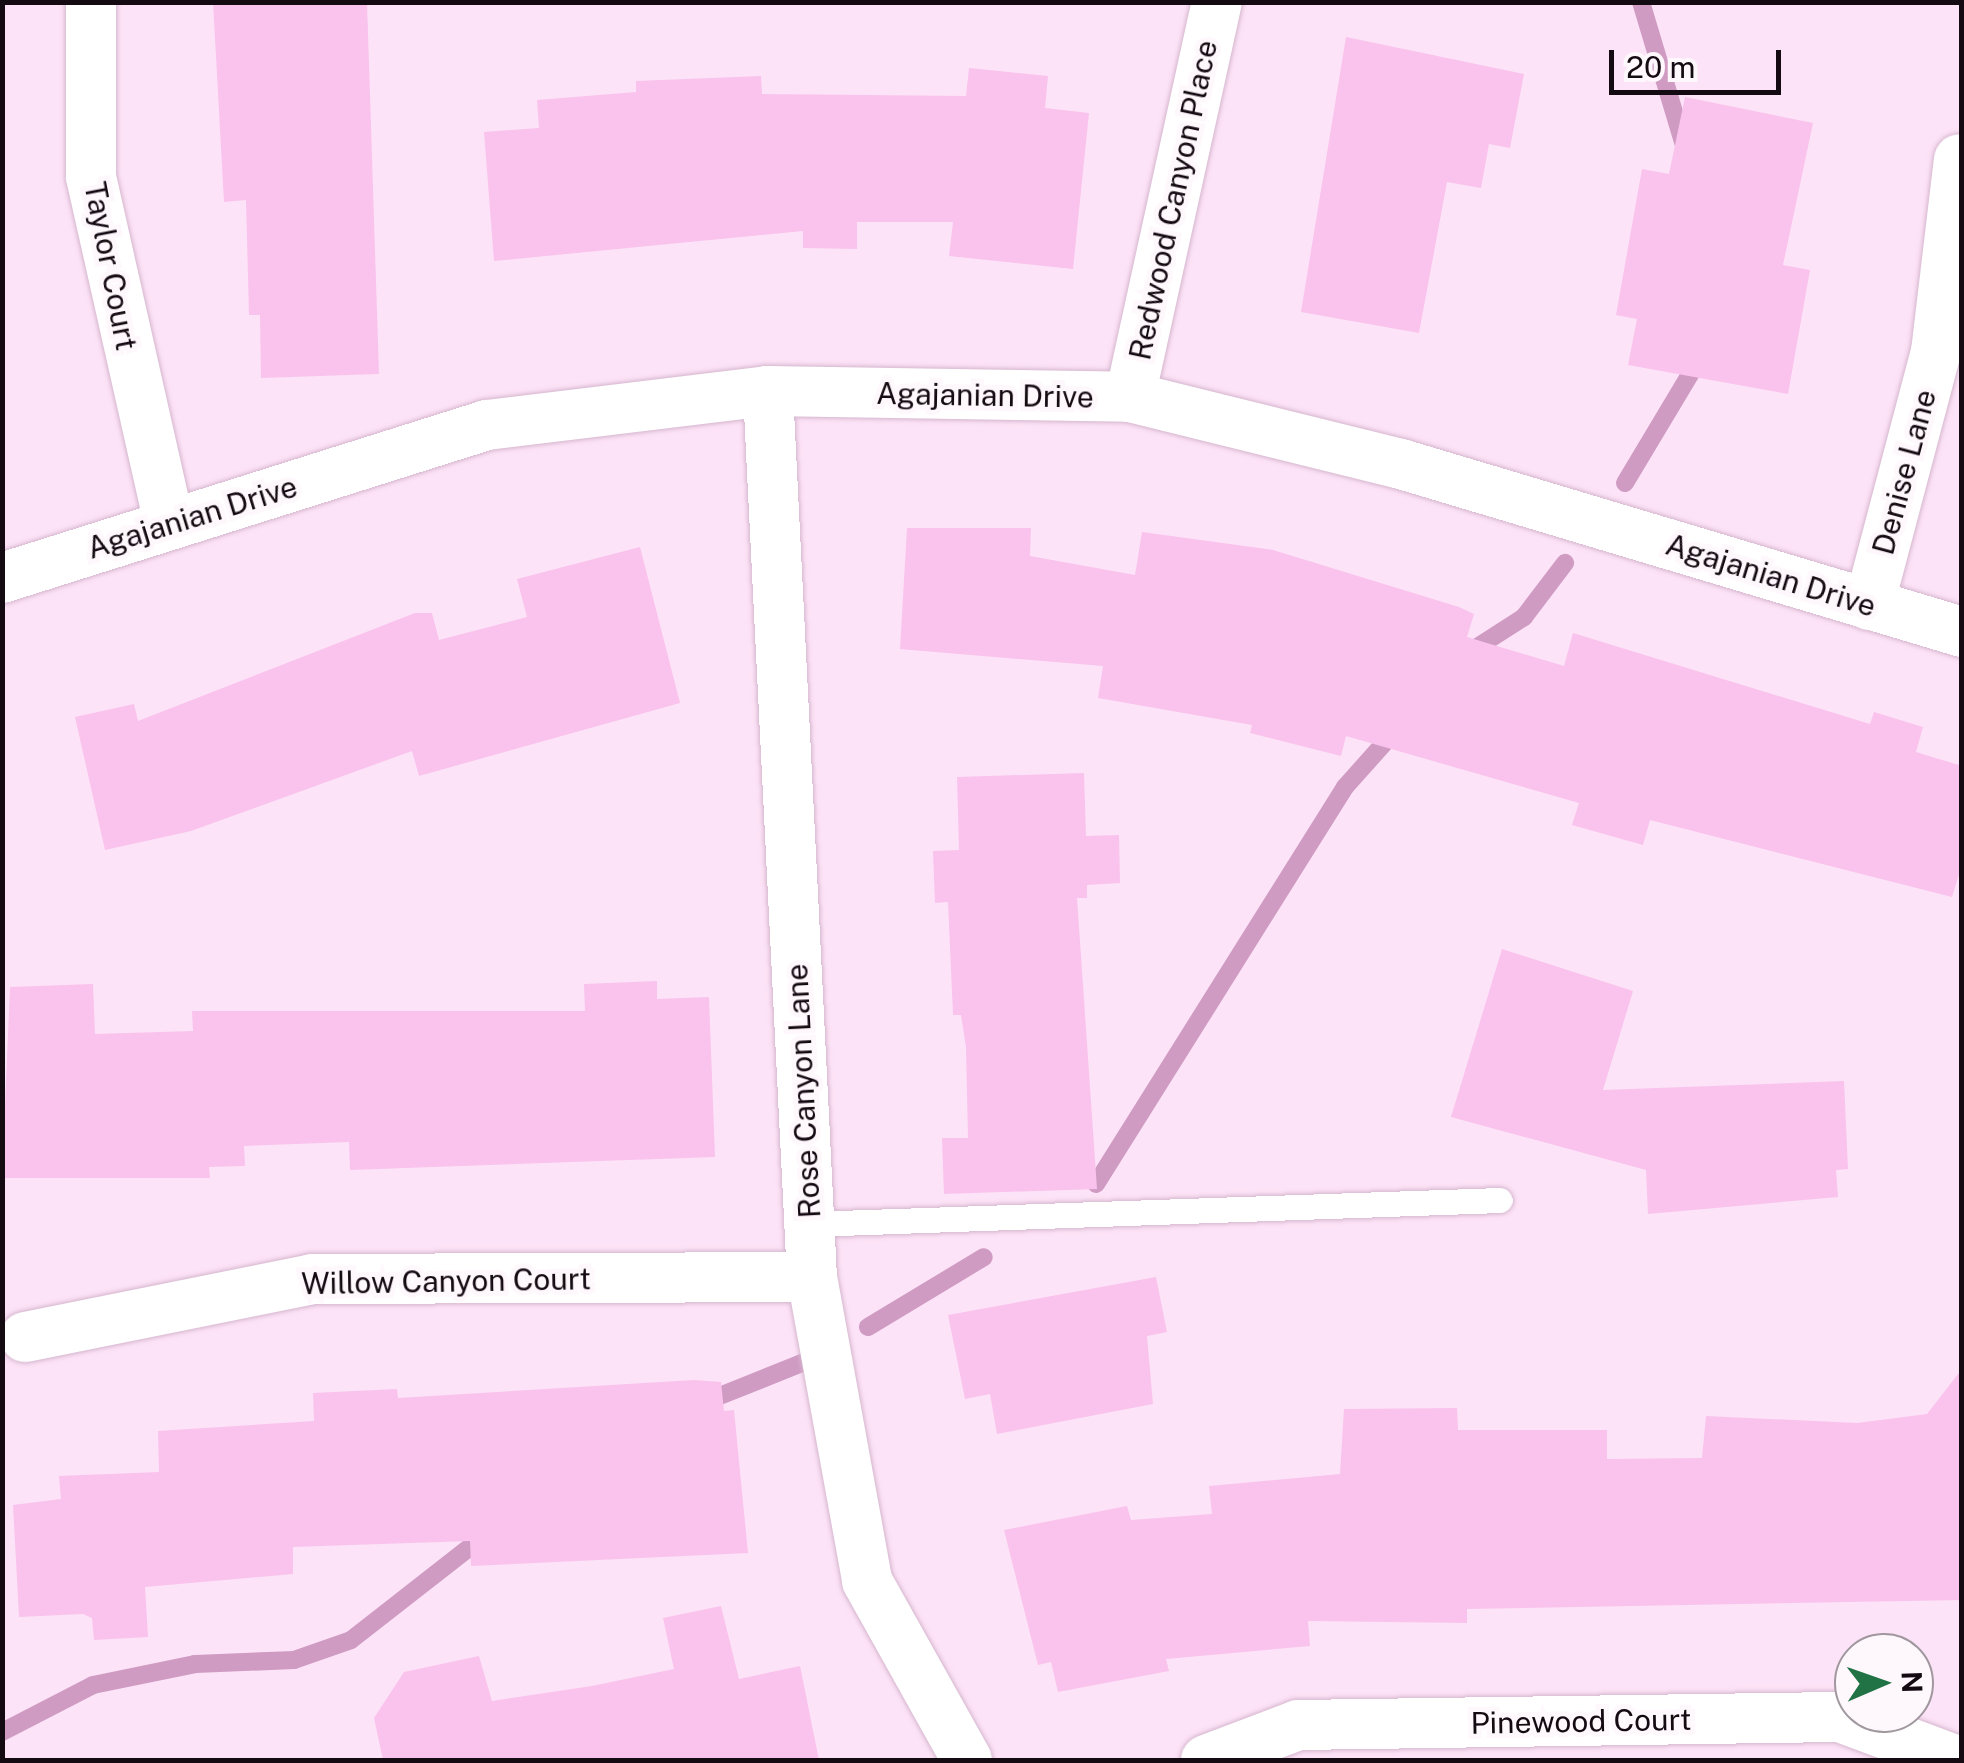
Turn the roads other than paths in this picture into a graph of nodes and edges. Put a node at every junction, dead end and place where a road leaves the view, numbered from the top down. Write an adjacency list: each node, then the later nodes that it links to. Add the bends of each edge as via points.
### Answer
1 (91, 2): 6 (street, Taylor Court, via 91,177)
2 (1217, 2): 5 (street, Redwood Canyon Place)
3 (1959, 160): 8 (street, Denise Lane, via 1936,352)
4 (768, 391): 5 (street, Agajanian Drive); 6 (street, Agajanian Drive, via 486,426); 11 (street, Rose Canyon Lane)
5 (1130, 398): 8 (street, Agajanian Drive, via 1402,464)
6 (170, 524): 7 (street, Agajanian Drive)
7 (2, 578)
8 (1869, 604): 9 (street, Agajanian Drive)
9 (1962, 632)
10 (1500, 1200): 11 (lane)
11 (810, 1224): 12 (street, Rose Canyon Lane)
12 (812, 1277): 13 (street, Willow Canyon Court, via 312,1279); 14 (street, Rose Canyon Lane, via 866,1580)
13 (25, 1337)
14 (967, 1760)
15 (1206, 1760): 16 (street, Pinewood Court, via 1298,1725 1840,1718)
16 (1954, 1760)

